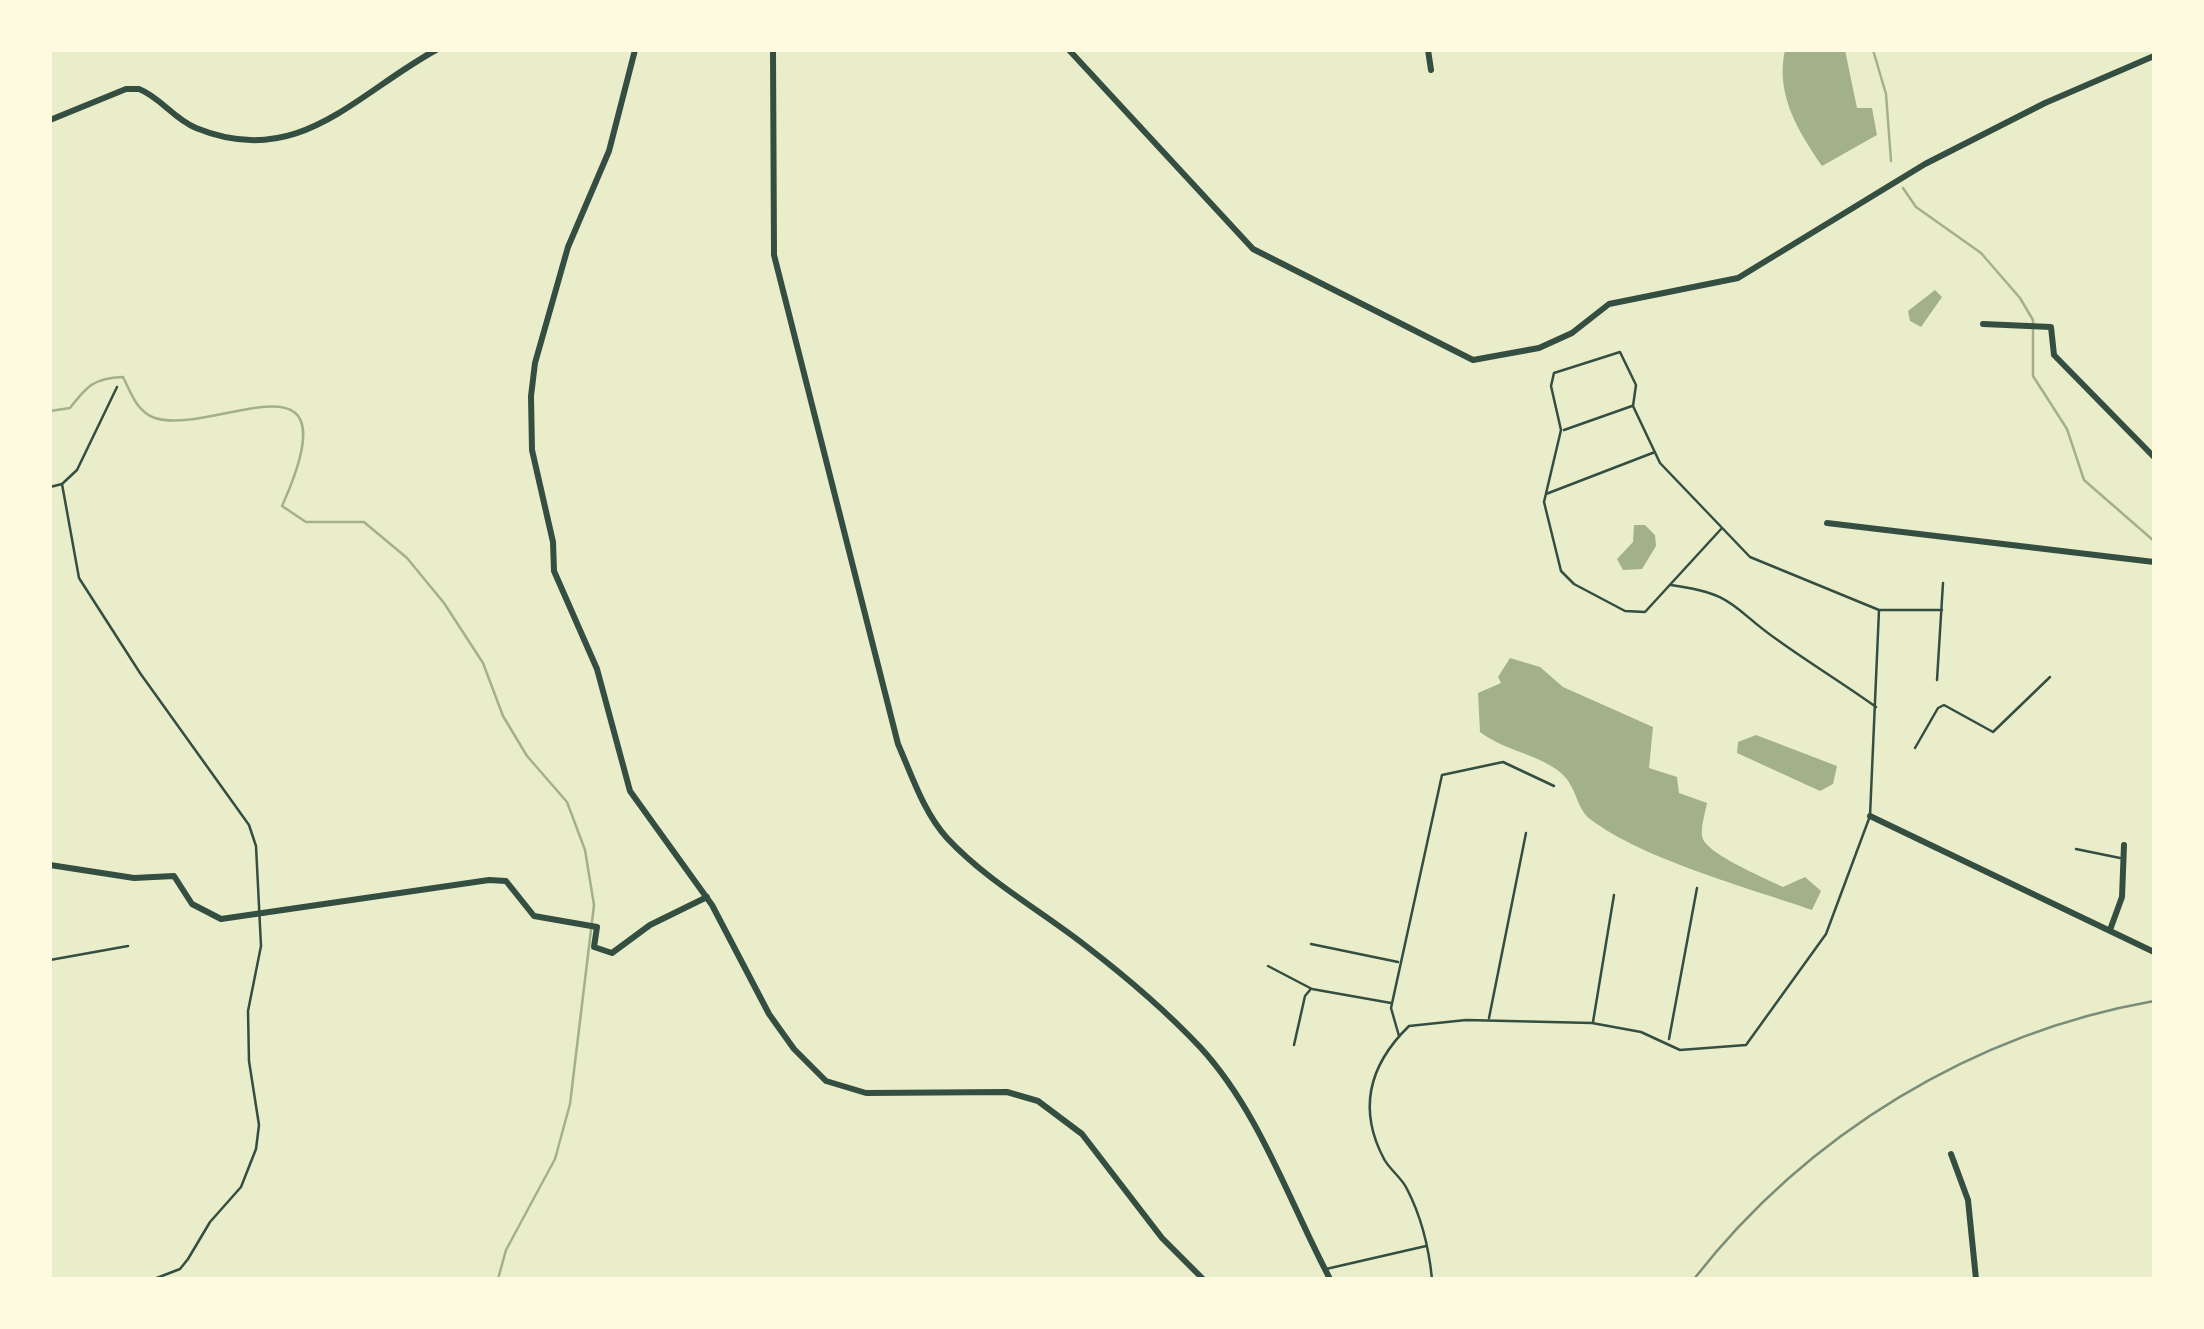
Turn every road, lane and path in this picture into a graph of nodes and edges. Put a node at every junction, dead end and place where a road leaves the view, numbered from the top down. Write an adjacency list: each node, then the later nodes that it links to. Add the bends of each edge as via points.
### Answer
1 (436, 50): 8 (street, via 293,139 197,129 139,89)
2 (636, 50): 38 (street, via 610,150 573,230 534,363 532,450 554,572 597,669 630,792)
3 (773, 50): 56 (street, via 774,254 898,744 920,794 947,838 1088,948 1200,1048 1277,1169)
4 (1069, 50): 6 (street, via 1253,249 1473,360 1538,348 1572,333 1609,304 1738,278 1925,164)
5 (1428, 50): 7 (street)
6 (2154, 56)
7 (1431, 70)
8 (50, 120)
9 (1983, 324): 14 (street, via 2051,327 2054,354)
10 (118, 387): 15 (lane, via 77,470)
11 (1633, 406): 12 (lane); 12 (lane, via 1636,385 1626,359 1614,351 1554,373); 13 (lane)
12 (1561, 430): 17 (lane)
13 (1655, 452): 17 (lane); 19 (lane)
14 (2154, 457)
15 (62, 484): 16 (lane); 39 (lane, via 79,578 249,825)
16 (50, 488)
17 (1544, 494): 22 (lane, via 1561,571 1574,584 1635,614)
18 (1827, 523): 20 (street)
19 (1722, 528): 22 (lane); 23 (lane, via 1769,568)
20 (2154, 562)
21 (1943, 583): 24 (lane)
22 (1670, 585): 27 (lane, via 1740,606 1779,642)
23 (1879, 610): 24 (lane); 27 (lane)
24 (1942, 610): 26 (lane)
25 (2050, 677): 28 (lane, via 1993,732 1944,705 1938,708)
26 (1936, 680)
27 (1876, 706): 30 (lane)
28 (1915, 748)
29 (1554, 786): 45 (lane, via 1503,762 1442,775)
30 (1870, 816): 40 (street); 52 (lane, via 1826,934 1746,1045 1697,1052)
31 (1526, 833): 49 (lane)
32 (2124, 845): 34 (street)
33 (2076, 849): 34 (lane)
34 (2122, 858): 40 (street, via 2122,897)
35 (50, 865): 39 (street, via 134,878 174,876 203,914)
36 (1697, 888): 52 (lane)
37 (1614, 895): 50 (lane)
38 (707, 897): 39 (street, via 612,953 594,947 597,927 534,916 506,881); 58 (street, via 770,1014 826,1080 866,1094 1007,1092 1038,1101 1082,1134 1162,1238)
39 (261, 914): 57 (lane, via 262,946 248,1011 259,1124 250,1169 180,1269)
40 (2110, 930): 43 (street)
41 (1311, 944): 45 (lane)
42 (128, 946): 44 (lane)
43 (2154, 952)
44 (50, 960)
45 (1400, 963): 48 (lane)
46 (1268, 966): 47 (lane)
47 (1312, 990): 48 (lane); 53 (lane, via 1304,996)
48 (1392, 1003): 51 (lane)
49 (1489, 1020): 50 (lane); 51 (lane, via 1410,1026)
50 (1592, 1023): 52 (lane)
51 (1399, 1036): 55 (lane, via 1376,1068 1368,1108 1377,1145 1406,1186)
52 (1668, 1042)
53 (1294, 1046)
54 (1951, 1154): 61 (street, via 1968,1200)
55 (1427, 1246): 56 (lane); 60 (lane)
56 (1325, 1270): 59 (street)
57 (154, 1279)
58 (1203, 1279)
59 (1330, 1279)
60 (1432, 1279)
61 (1976, 1279)

